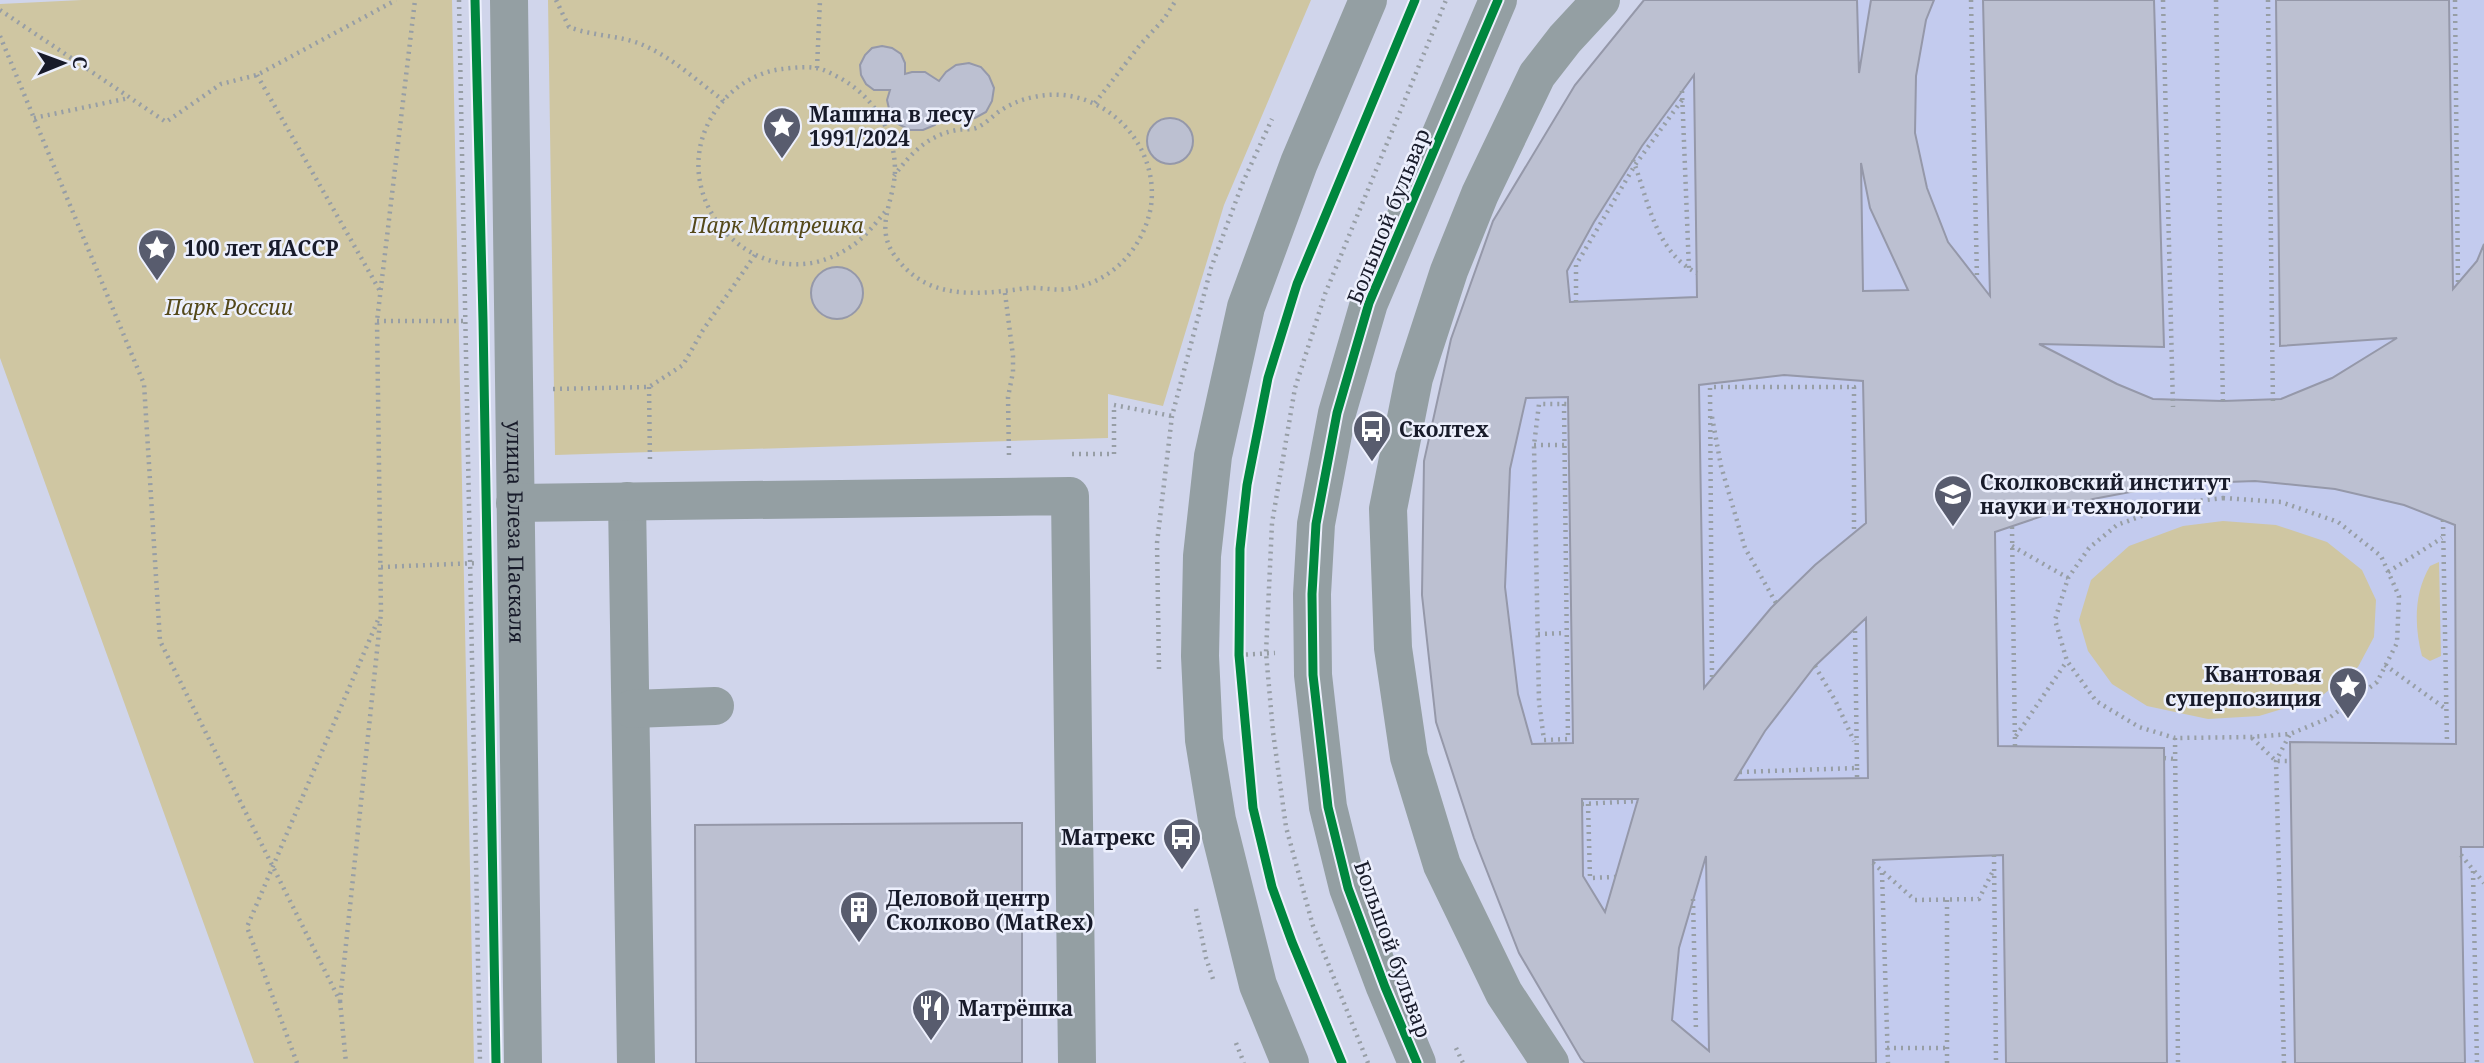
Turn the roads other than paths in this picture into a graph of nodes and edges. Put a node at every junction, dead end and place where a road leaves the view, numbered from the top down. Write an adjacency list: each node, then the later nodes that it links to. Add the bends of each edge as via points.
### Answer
1 (509, 0): 6 (street, улица Блеза Паскаля)
2 (1368, 0): 12 (street, via 1299,163 1246,307 1213,456 1202,556 1204,740 1217,821 1258,985)
3 (1498, 0): 13 (street, Большой бульвар, via 1369,303 1337,413 1316,524 1312,675 1328,807 1348,888)
4 (1601, 0): 14 (street, via 1538,75 1480,194 1413,378 1388,509 1393,648 1409,757 1442,865 1504,993)
5 (627, 500): 6 (street); 8 (street); 11 (street, via 1070,496)
6 (515, 502): 9 (street, улица Блеза Паскаля)
7 (715, 706): 8 (street)
8 (632, 709): 10 (street)
9 (523, 1063)
10 (636, 1063)
11 (1077, 1063)
12 (1290, 1063)
13 (1417, 1063)
14 (1550, 1063)

